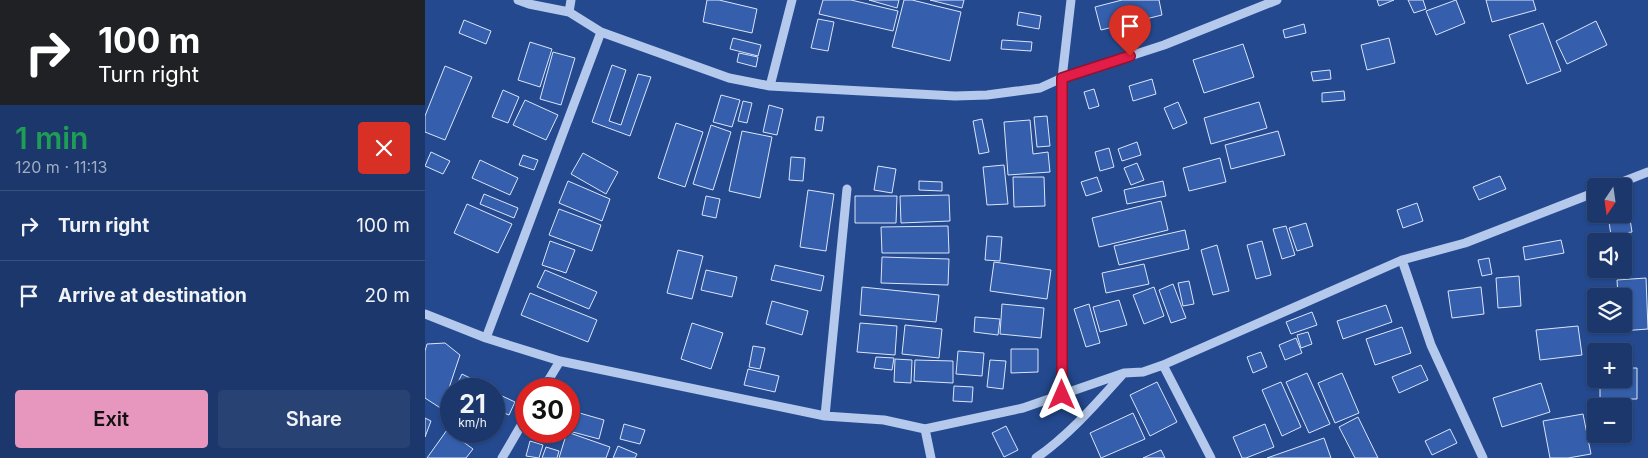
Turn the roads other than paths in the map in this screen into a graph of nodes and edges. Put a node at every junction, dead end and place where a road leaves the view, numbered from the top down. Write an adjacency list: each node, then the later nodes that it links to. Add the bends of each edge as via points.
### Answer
1 (518, 0): 6 (street)
2 (571, 0): 6 (street)
3 (792, 0): 9 (street)
4 (1071, 0): 8 (street)
5 (1277, 0): 8 (street, via 1164,45)
6 (569, 12): 7 (street)
7 (601, 32): 9 (street, via 729,78); 16 (street)
8 (1062, 78): 9 (street, via 1040,88 955,96); 21 (street)
9 (770, 86)
10 (1648, 172): 11 (street)
11 (1633, 178)
12 (847, 189): 22 (street)
13 (1587, 196): 14 (street, via 1465,243)
14 (1402, 260): 18 (street); 29 (street, via 1431,345)
15 (425, 314): 16 (street)
16 (487, 338): 17 (street)
17 (560, 361): 20 (street); 22 (street)
18 (1163, 365): 19 (street, via 1143,372); 28 (street)
19 (1124, 373): 21 (street); 27 (street, via 1056,444)
20 (550, 378)
21 (1062, 395): 23 (street, via 1023,408)
22 (825, 416): 23 (street, via 884,420)
23 (925, 429): 26 (street)
24 (515, 436): 25 (street)
25 (502, 458)
26 (931, 458)
27 (1036, 458)
28 (1211, 458)
29 (1483, 458)

